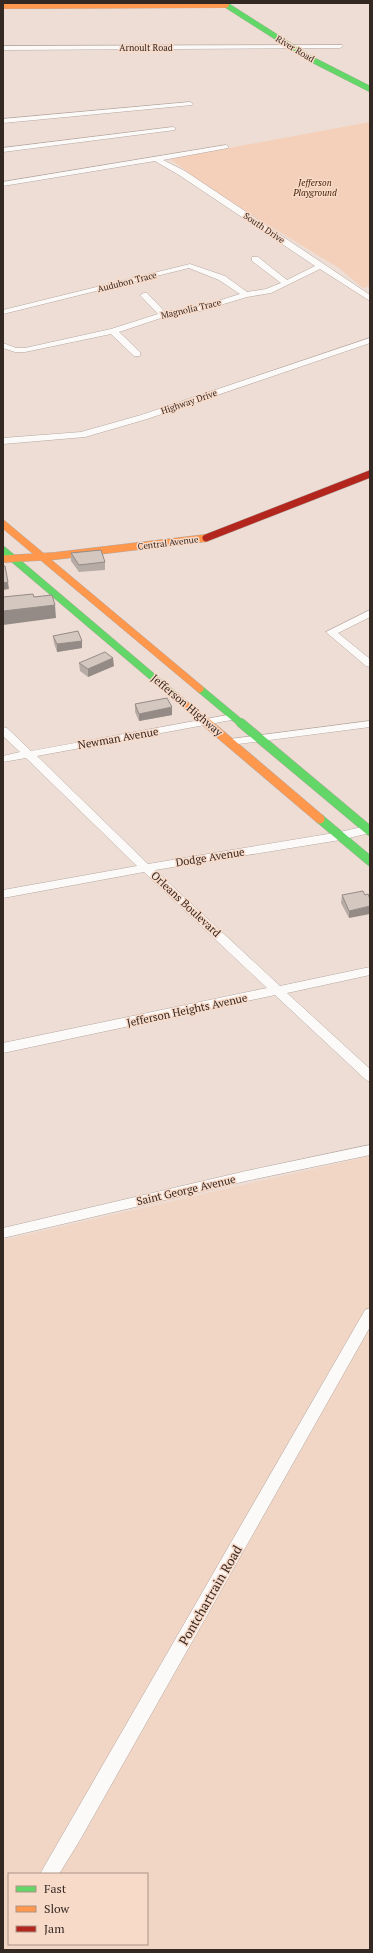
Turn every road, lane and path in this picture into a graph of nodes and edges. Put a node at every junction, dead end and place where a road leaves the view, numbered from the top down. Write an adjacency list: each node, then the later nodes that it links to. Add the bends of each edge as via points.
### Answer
1 (39, 4): 2 (main road); 4 (main road)
2 (120, 4): 3 (main road)
3 (225, 4): 5 (main road, River Road)
4 (3, 6)
5 (290, 46): 6 (street, Arnoult Road); 7 (street, Arnoult Road); 8 (main road, River Road)
6 (340, 46)
7 (3, 48)
8 (370, 89)
9 (190, 104): 10 (street)
10 (3, 121)
11 (173, 129): 13 (street)
12 (226, 147): 14 (street)
13 (3, 150)
14 (158, 159): 15 (street); 17 (street, South Drive)
15 (3, 184)
16 (255, 260): 18 (street)
17 (322, 266): 18 (street, Magnolia Trace, via 308,270); 21 (street, South Drive)
18 (286, 284): 20 (street, Magnolia Trace)
19 (144, 295): 23 (street)
20 (246, 295): 22 (street, Audubon Trace, via 222,278 190,266); 23 (street, Magnolia Trace, via 200,309)
21 (370, 299)
22 (3, 312)
23 (163, 315): 24 (street, Magnolia Trace)
24 (113, 331): 26 (street, via 25,350 15,350); 27 (street)
25 (370, 340): 28 (street, Highway Drive, via 144,417 82,435)
26 (3, 345)
27 (137, 354)
28 (3, 441)
29 (370, 474): 32 (main road, Central Avenue, via 204,539)
30 (3, 524): 32 (main road, Jefferson Highway)
31 (3, 550): 33 (main road, Jefferson Highway)
32 (42, 556): 33 (main road, Central Avenue); 37 (main road, Jefferson Highway)
33 (13, 558): 34 (main road, Central Avenue); 38 (main road, Jefferson Highway)
34 (3, 559)
35 (370, 613): 36 (street, via 331,632)
36 (370, 664)
37 (233, 717): 38 (street, Newman Avenue); 41 (main road, Jefferson Highway)
38 (207, 722): 42 (main road, Jefferson Highway); 43 (street, Newman Avenue)
39 (370, 724): 41 (street)
40 (3, 730): 43 (street, Orleans Boulevard)
41 (257, 738): 42 (street); 45 (main road, Jefferson Highway)
42 (230, 742): 46 (main road, Jefferson Highway)
43 (29, 755): 44 (street, Newman Avenue); 48 (street, Orleans Boulevard)
44 (3, 759)
45 (369, 830): 46 (street, Dodge Avenue)
46 (340, 836): 47 (main road, Jefferson Highway); 48 (street, Dodge Avenue)
47 (370, 861)
48 (146, 868): 49 (street, Dodge Avenue); 51 (street, Orleans Boulevard)
49 (3, 894)
50 (370, 971): 51 (street, Jefferson Heights Avenue)
51 (278, 990): 52 (street, Jefferson Heights Avenue); 53 (street, Orleans Boulevard)
52 (3, 1048)
53 (370, 1077)
54 (370, 1150): 55 (street, Saint George Avenue)
55 (3, 1233)
56 (370, 1314): 57 (street, Pontchartrain Road)
57 (50, 1873)

